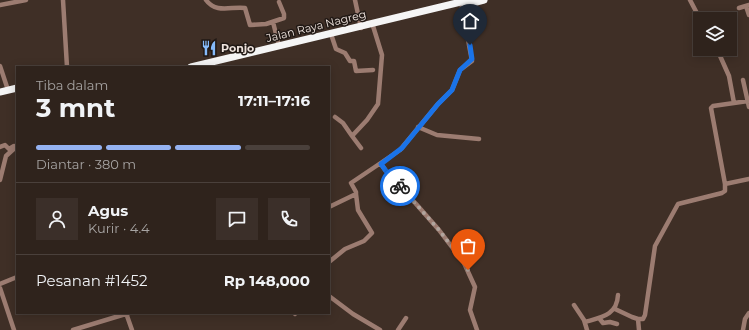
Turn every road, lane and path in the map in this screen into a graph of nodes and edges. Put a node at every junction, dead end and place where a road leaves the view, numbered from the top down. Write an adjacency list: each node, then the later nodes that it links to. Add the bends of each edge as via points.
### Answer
1 (26, 0): 10 (street)
2 (63, 0): 22 (street)
3 (206, 0): 15 (street, via 226,10 245,8 250,25)
4 (355, 0): 17 (street)
5 (469, 0): 9 (highway, Jalan Raya Nagreg)
6 (484, 0): 9 (highway, Jalan Raya Nagreg)
7 (690, 0): 13 (street)
8 (280, 2): 15 (street, via 284,17)
9 (461, 4): 16 (highway, Jalan Raya Nagreg); 17 (highway, Jalan Raya Nagreg); 37 (street, via 472,59 460,70 452,90)
10 (0, 5)
11 (748, 5): 12 (street); 14 (street)
12 (739, 8)
13 (696, 12)
14 (749, 15)
15 (273, 22): 19 (street)
16 (373, 26): 17 (highway, Jalan Raya Nagreg); 38 (street, via 382,55 378,104)
17 (361, 28): 18 (highway, Jalan Raya Nagreg); 19 (highway, Jalan Raya Nagreg)
18 (332, 37): 24 (highway, Jalan Raya Nagreg); 25 (street, via 336,49 354,61 356,71)
19 (280, 46): 23 (highway, Jalan Raya Nagreg)
20 (720, 56): 34 (street, via 730,76)
21 (0, 66): 28 (street)
22 (67, 66)
23 (195, 66)
24 (210, 66)
25 (373, 70)
26 (743, 80): 31 (street)
27 (16, 88): 28 (highway)
28 (8, 90): 30 (highway)
29 (16, 91): 32 (highway)
30 (0, 92)
31 (748, 95): 33 (street)
32 (0, 96)
33 (748, 101): 34 (street); 35 (street)
34 (734, 103): 47 (street, via 713,106 711,109)
35 (749, 107)
36 (335, 117): 38 (street)
37 (418, 127): 39 (street, via 437,134); 44 (street, via 400,150)
38 (352, 136): 43 (street)
39 (479, 139)
40 (0, 147): 41 (street, via 5,145 10,149)
41 (16, 147)
42 (16, 148): 46 (street, via 6,156)
43 (361, 148)
44 (381, 164): 48 (street, via 351,184); 70 (street, via 464,262 475,286 470,310)
45 (749, 179): 47 (street)
46 (0, 180)
47 (725, 184): 62 (street, via 725,191 722,193 680,202 677,205 655,246 645,315 644,319)
48 (356, 194): 49 (street); 50 (street, via 358,210 372,232)
49 (330, 207)
50 (330, 261)
51 (16, 277): 52 (street)
52 (0, 284)
53 (0, 288): 65 (street)
54 (618, 295): 57 (street)
55 (330, 297): 68 (street)
56 (574, 305): 63 (street)
57 (615, 309): 61 (street); 62 (street, via 632,318)
58 (749, 313): 73 (street)
59 (128, 314): 66 (street); 67 (street)
60 (406, 318): 69 (street)
61 (599, 318): 63 (street); 64 (street, via 603,323)
62 (638, 318): 72 (street)
63 (585, 322): 71 (street)
64 (617, 324)
65 (14, 330)
66 (73, 330)
67 (132, 330)
68 (379, 330)
69 (398, 330)
70 (477, 330)
71 (587, 330)
72 (639, 330)
73 (743, 330)

